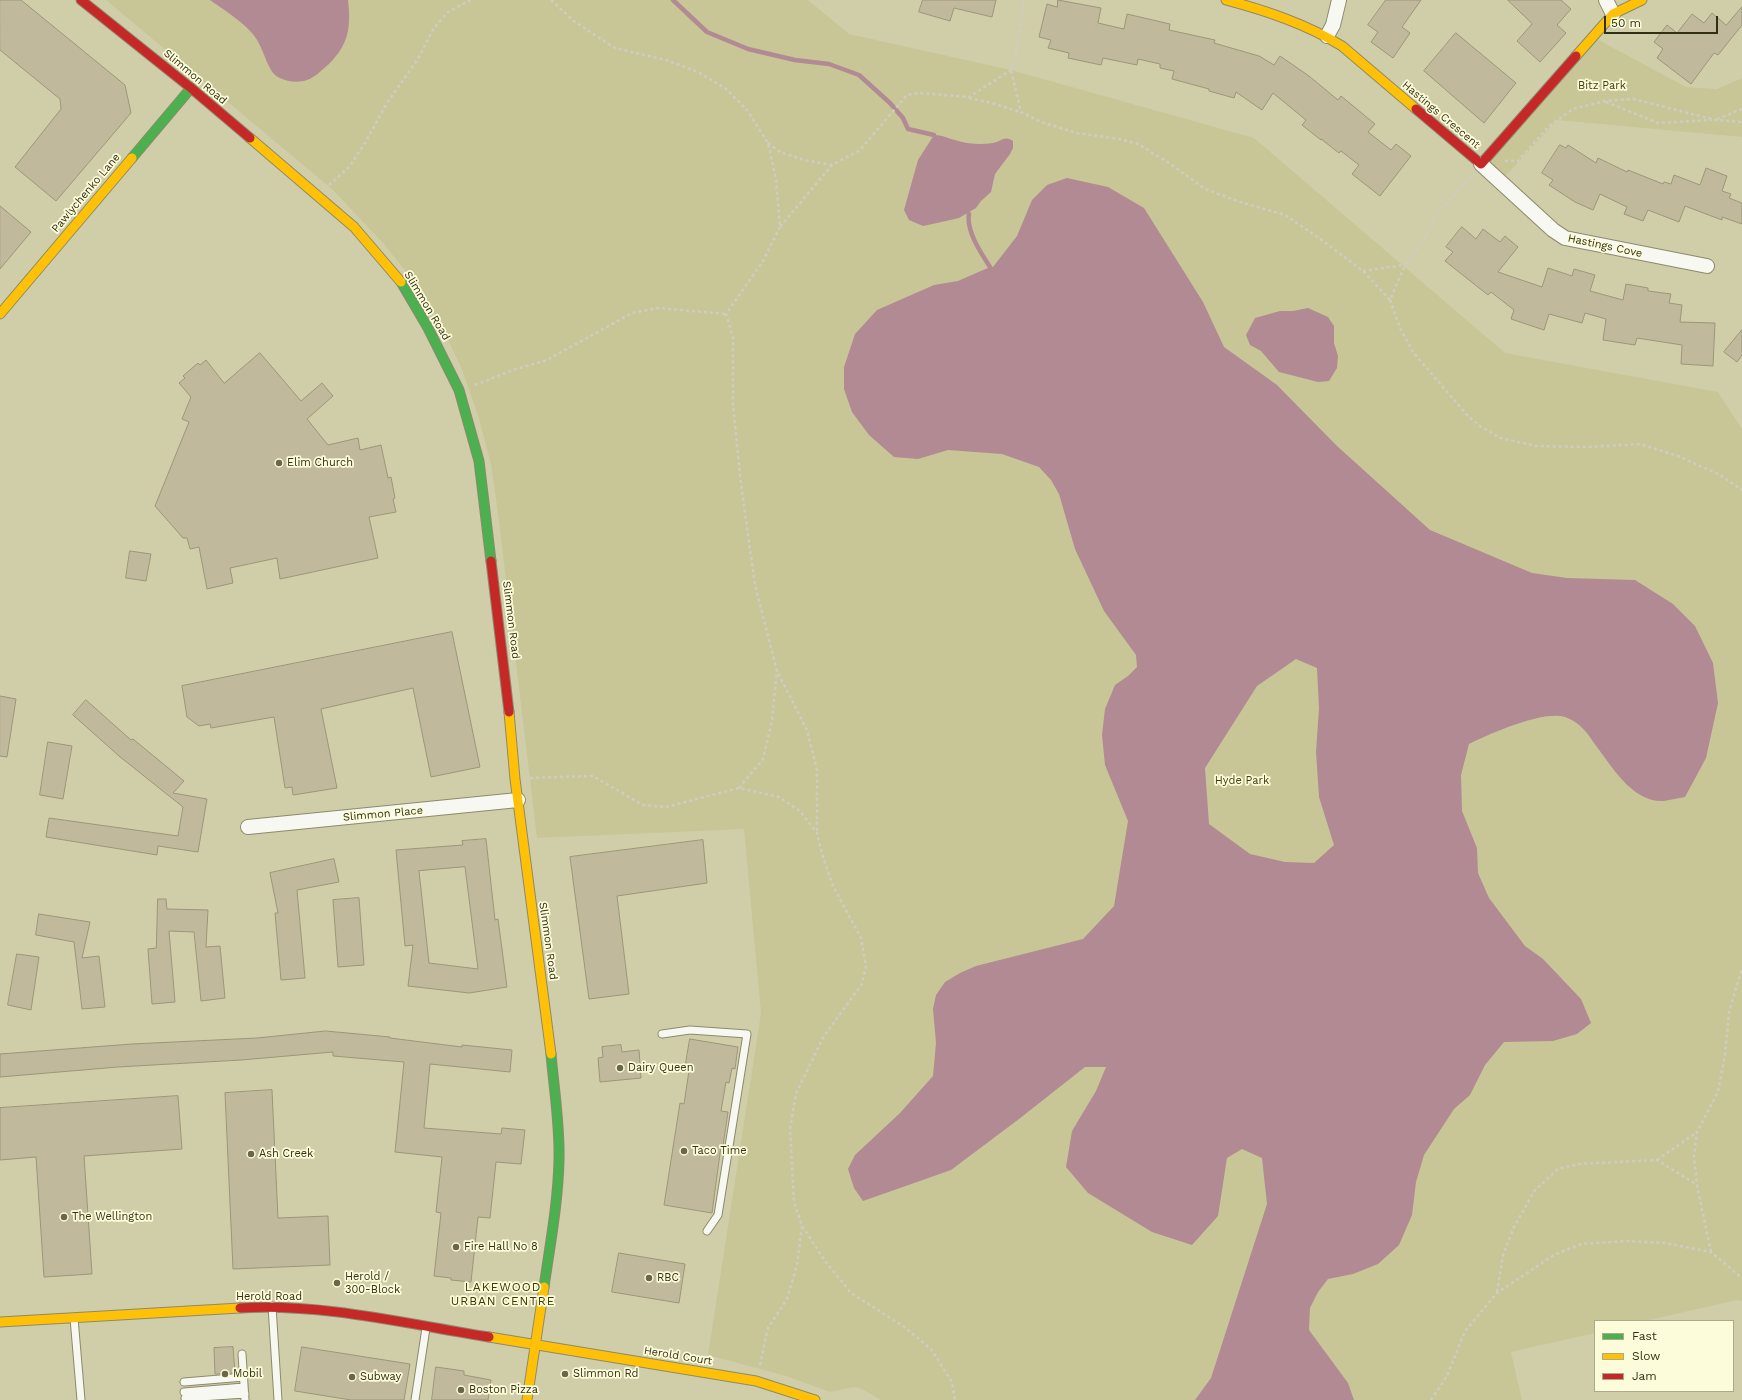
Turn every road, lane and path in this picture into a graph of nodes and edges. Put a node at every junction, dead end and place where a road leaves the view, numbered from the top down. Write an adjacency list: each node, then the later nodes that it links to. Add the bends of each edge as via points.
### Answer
1 (82, 0): 12 (street, Slimmon Road)
2 (472, 0): 23 (path, via 448,12 434,28 418,59 387,103 366,143 349,167)
3 (551, 0): 19 (path, via 575,22 615,48 666,60 698,72 725,88 747,110)
4 (1024, 0): 11 (path)
5 (1226, 0): 10 (street, Hastings Crescent, via 1263,9)
6 (1340, 0): 10 (street)
7 (1606, 0): 9 (street)
8 (1634, 1): 9 (street, Hastings Crescent)
9 (1613, 14): 20 (street, Hastings Crescent)
10 (1327, 36): 20 (street, Hastings Crescent)
11 (1011, 70): 13 (path); 16 (path)
12 (191, 88): 30 (street, Pawlychenko Lane); 35 (street, Slimmon Road, via 354,227 402,283 459,390 478,460 507,688)
13 (969, 97): 16 (path); 21 (path, via 919,93 907,96 860,150)
14 (1605, 101): 17 (path, via 1633,99); 17 (path, via 1658,123); 22 (path, via 1573,109 1548,127 1518,161 1506,161)
15 (1742, 108): 17 (path)
16 (1021, 112): 28 (path, via 1041,122 1077,133 1138,144 1205,189 1285,215)
17 (1716, 120): 18 (path)
18 (1742, 122)
19 (768, 143): 21 (path, via 780,152); 25 (path, via 776,180)
20 (1481, 164): 22 (street, Hastings Cove)
21 (832, 166): 25 (path)
22 (1494, 177): 27 (street, Hastings Cove, via 1553,230 1566,238)
23 (334, 179)
24 (1475, 180): 26 (path, via 1471,176 1436,216 1423,241)
25 (780, 228): 31 (path, via 763,261)
26 (1404, 265): 28 (path); 29 (path)
27 (1707, 266)
28 (1363, 271): 29 (path)
29 (1390, 300): 33 (path, via 1400,328 1413,352 1466,414 1500,438 1536,446 1640,444 1713,471)
30 (0, 314)
31 (726, 314): 32 (path, via 658,308 632,313 547,360 513,370); 34 (path, via 733,337 733,405 755,585)
32 (480, 384)
33 (1742, 490)
34 (777, 671): 36 (path, via 772,721 763,759); 39 (path, via 807,730 817,770)
35 (515, 779): 36 (path, via 592,776 643,805 666,807); 37 (street, Slimmon Road)
36 (739, 788): 39 (path, via 779,798 800,811)
37 (518, 800): 38 (street, Slimmon Place); 54 (street, Slimmon Road, via 558,1123 556,1203)
38 (248, 827)
39 (817, 833): 45 (path, via 833,886 861,938 866,966 862,984 824,1036 796,1093 790,1129 791,1157 794,1202)
40 (1742, 968): 42 (path, via 1729,1012 1718,1092)
41 (662, 1034): 46 (lane, via 690,1030 747,1034 718,1215)
42 (1697, 1132): 43 (path); 44 (path, via 1694,1156)
43 (1657, 1160): 44 (path); 49 (path, via 1578,1164 1558,1169 1535,1190 1514,1227 1503,1255)
44 (1697, 1184): 47 (path)
45 (802, 1226): 57 (path, via 797,1265 786,1299 768,1328); 66 (path, via 825,1261 851,1293 903,1326 931,1349 952,1382)
46 (707, 1231)
47 (1711, 1252): 48 (path); 49 (path, via 1665,1243 1628,1241 1581,1244 1554,1255)
48 (1742, 1278)
49 (1497, 1293): 67 (path, via 1465,1332 1447,1376)
50 (272, 1306): 51 (street, Herold Road); 53 (street, Herold Road, via 323,1310); 62 (lane)
51 (74, 1317): 52 (street, Herold Road); 61 (lane)
52 (0, 1322)
53 (427, 1326): 54 (street, Herold Road); 63 (lane)
54 (536, 1344): 57 (street, Herold Court); 64 (street, Slimmon Road)
55 (242, 1354): 56 (lane)
56 (244, 1377): 58 (lane); 59 (lane)
57 (756, 1381): 65 (street, Herold Court)
58 (184, 1382)
59 (245, 1394): 60 (lane)
60 (184, 1395)
61 (81, 1400)
62 (278, 1400)
63 (415, 1400)
64 (527, 1400)
65 (815, 1400)
66 (955, 1400)
67 (1431, 1400)

